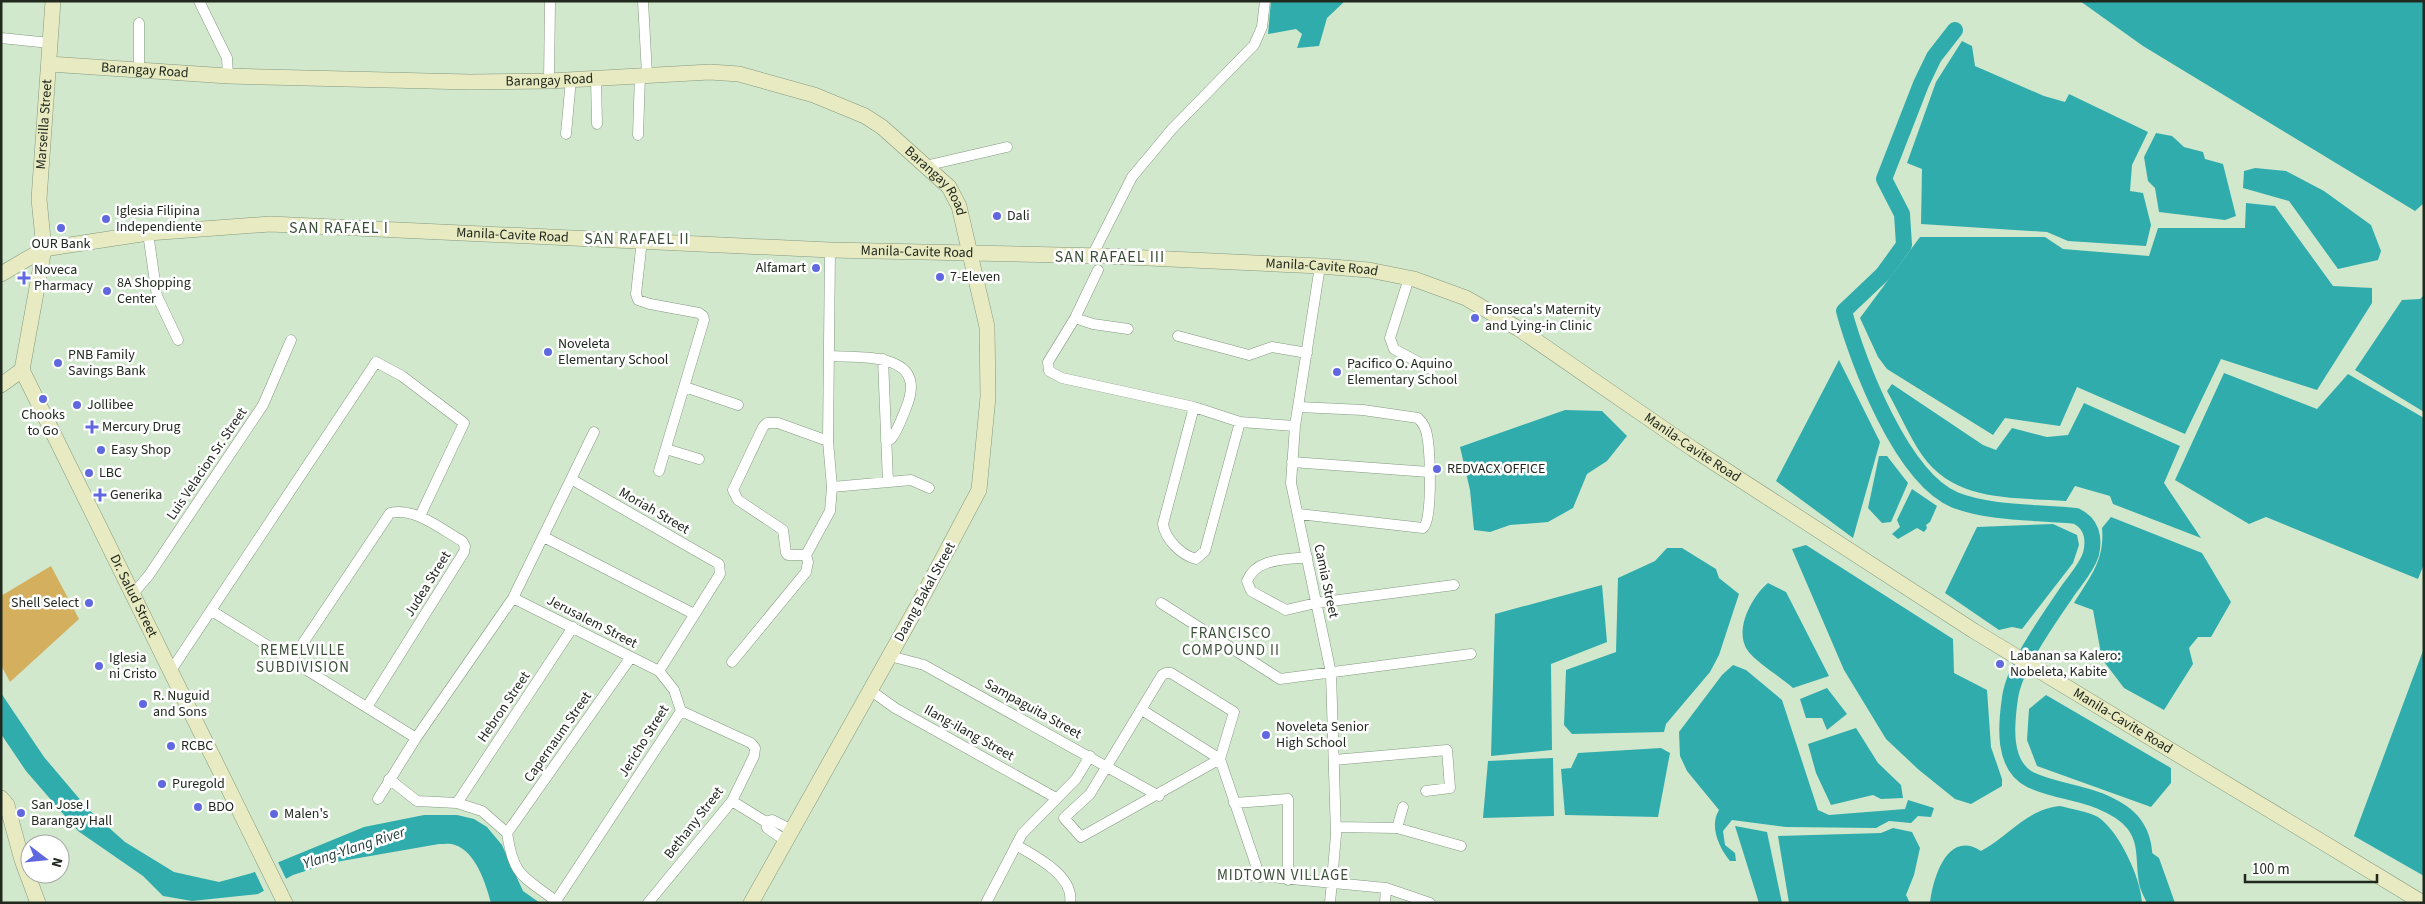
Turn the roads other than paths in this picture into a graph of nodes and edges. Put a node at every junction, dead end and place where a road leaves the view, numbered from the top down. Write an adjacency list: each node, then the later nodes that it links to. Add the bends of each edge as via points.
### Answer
1 (53, 1): 8 (main road, Marseilla Street)
2 (199, 1): 12 (street, via 227,58)
3 (550, 1): 15 (street)
4 (643, 1): 11 (street)
5 (1265, 1): 26 (street, via 1262,27 1254,45 1172,129 1132,177)
6 (139, 23): 10 (street)
7 (1, 38): 8 (street)
8 (50, 43): 9 (main road, Marseilla Street)
9 (48, 64): 10 (main road, Barangay Road); 23 (main road, Marseilla Street, via 39,199)
10 (139, 70): 12 (main road, Barangay Road)
11 (644, 75): 13 (main road, Barangay Road); 18 (street); 20 (main road, Barangay Road, via 729,72 814,95 850,108 871,120)
12 (228, 76): 15 (main road, Barangay Road)
13 (596, 78): 14 (main road, Barangay Road); 16 (street)
14 (571, 79): 15 (main road, Barangay Road); 17 (street)
15 (549, 81)
16 (597, 124)
17 (566, 134)
18 (638, 135)
19 (1007, 147): 20 (street)
20 (925, 166): 25 (main road, Barangay Road, via 954,195)
21 (148, 234): 22 (main road, Manila-Cavite Road, via 270,224); 23 (main road, Manila-Cavite Road); 34 (street, via 157,296)
22 (642, 240): 24 (main road, Manila-Cavite Road); 42 (street, via 638,300 703,316)
23 (44, 250): 29 (main road); 40 (main road, Marseilla Street)
24 (830, 250): 25 (main road, Manila-Cavite Road); 37 (street)
25 (969, 252): 26 (main road, Manila-Cavite Road); 74 (main road, Daang Bakal Street, via 987,327 988,348 987,406 979,490)
26 (1100, 257): 27 (main road, Manila-Cavite Road)
27 (1320, 266): 30 (main road, Manila-Cavite Road, via 1369,270); 36 (street, Camia Street)
28 (1098, 270): 31 (street)
29 (1, 274)
30 (1409, 278): 39 (street, via 1390,338 1394,349); 121 (main road, Manila-Cavite Road, via 1466,298 1519,328 1693,449 2014,656)
31 (1075, 318): 32 (street); 44 (street, via 1048,362 1049,371 1062,378)
32 (1128, 329)
33 (1178, 336): 36 (street, via 1249,355 1272,348)
34 (178, 340)
35 (291, 340): 66 (street, Luis Velacion Sr. Street, via 263,405 149,575)
36 (1307, 353): 45 (street, Camia Street)
37 (830, 356): 38 (street); 50 (street)
38 (883, 359): 49 (street); 49 (street, via 905,369 912,389 896,432)
39 (1431, 369)
40 (22, 370): 41 (main road); 66 (main road, Dr. Salud Street)
41 (1, 385)
42 (685, 387): 43 (street); 51 (street)
43 (738, 405)
44 (1194, 407): 46 (street); 46 (street, via 1163,524 1164,533 1191,558 1196,559 1204,551)
45 (1299, 407): 47 (street, Camia Street); 55 (street, via 1363,410 1418,418 1427,436)
46 (1240, 422): 47 (street)
47 (1295, 426): 53 (street, Camia Street)
48 (594, 432): 56 (street)
49 (886, 440): 57 (street)
50 (828, 441): 58 (street); 63 (street, via 778,423 767,423 762,427 732,490 738,500 783,530 788,555)
51 (666, 449): 52 (street); 54 (street)
52 (699, 459)
53 (1292, 462): 55 (street); 60 (street, Camia Street, via 1291,482)
54 (659, 471)
55 (1429, 472): 60 (street, via 1429,520 1423,528)
56 (571, 479): 62 (street); 71 (street, Moriah Street, via 719,564 722,568 720,574)
57 (888, 482): 58 (street); 59 (street, via 911,480)
58 (832, 487): 63 (street, via 830,512)
59 (930, 488)
60 (1299, 514): 64 (street, Camia Street)
61 (420, 516): 70 (street, via 464,423 402,376 376,362); 76 (street, Judea Street, via 398,511 390,513); 82 (street, Judea Street, via 462,541 464,552)
62 (544, 537): 67 (street); 71 (street)
63 (806, 555): 77 (street, via 806,572)
64 (1307, 556): 69 (street, Camia Street); 69 (street, via 1262,564 1251,571 1247,581 1251,590 1286,610)
65 (1454, 585): 69 (street)
66 (132, 594): 78 (main road, Dr. Salud Street)
67 (513, 598): 72 (street, Jerusalem Street); 85 (street)
68 (1161, 603): 80 (street, via 1280,680)
69 (1316, 603): 80 (street, Camia Street)
70 (212, 611): 76 (street); 78 (street)
71 (694, 614): 79 (street)
72 (574, 627): 75 (street, Jerusalem Street); 97 (street, Hebron Street)
73 (1472, 654): 80 (street)
74 (890, 656): 81 (main road, Daang Bakal Street); 86 (street, Sampaguita Street, via 924,665)
75 (631, 657): 79 (street, Jerusalem Street); 102 (street, Capernaum Street)
76 (291, 661): 82 (street)
77 (732, 662)
78 (170, 672): 111 (main road, Dr. Salud Street)
79 (658, 672): 84 (street, Jericho Street, via 674,690)
80 (1331, 673): 88 (street, Camia Street)
81 (870, 690): 94 (street, Ilang-ilang Street, via 895,708); 103 (main road, Daang Bakal Street)
82 (367, 707): 85 (street)
83 (1142, 710): 87 (street); 87 (street, via 1166,673 1234,712); 89 (street)
84 (681, 711): 96 (street, Bethany Street, via 751,743 755,748); 112 (street, Jericho Street)
85 (416, 738): 90 (street)
86 (1090, 756): 89 (street, Sampaguita Street); 94 (street, via 1076,779)
87 (1220, 759): 92 (street); 98 (street)
88 (1334, 760): 91 (street, via 1447,750 1450,788); 100 (street, Camia Street)
89 (1108, 767): 92 (street, Sampaguita Street); 92 (street, via 1090,794 1064,818 1082,837)
90 (389, 780): 95 (street); 97 (street, via 416,800)
91 (1426, 791)
92 (1159, 796)
93 (1, 798): 113 (main road, via 7,805)
94 (1056, 798): 104 (street, via 1022,834)
95 (378, 799)
96 (732, 801): 103 (street, via 766,822 772,820); 114 (street, Bethany Street)
97 (457, 802): 102 (street, via 482,811)
98 (1234, 803): 107 (street); 108 (street, via 1288,799)
99 (1403, 807): 101 (street)
100 (1336, 827): 101 (street); 109 (street, Camia Street)
101 (1397, 828): 105 (street)
102 (508, 833): 112 (street, via 511,854 520,876)
103 (789, 835): 115 (main road, Daang Bakal Street)
104 (1016, 845): 116 (street); 117 (street, via 1064,879)
105 (1461, 846)
106 (1240, 874): 107 (street)
107 (1260, 877): 108 (street)
108 (1288, 880): 109 (street)
109 (1333, 884): 110 (street); 118 (street, Camia Street)
110 (1386, 888): 119 (street); 120 (street)
111 (282, 898)
112 (557, 902)
113 (38, 903)
114 (648, 903)
115 (751, 903)
116 (986, 903)
117 (1070, 903)
118 (1330, 903)
119 (1385, 903)
120 (1430, 903)
121 (2423, 903)

